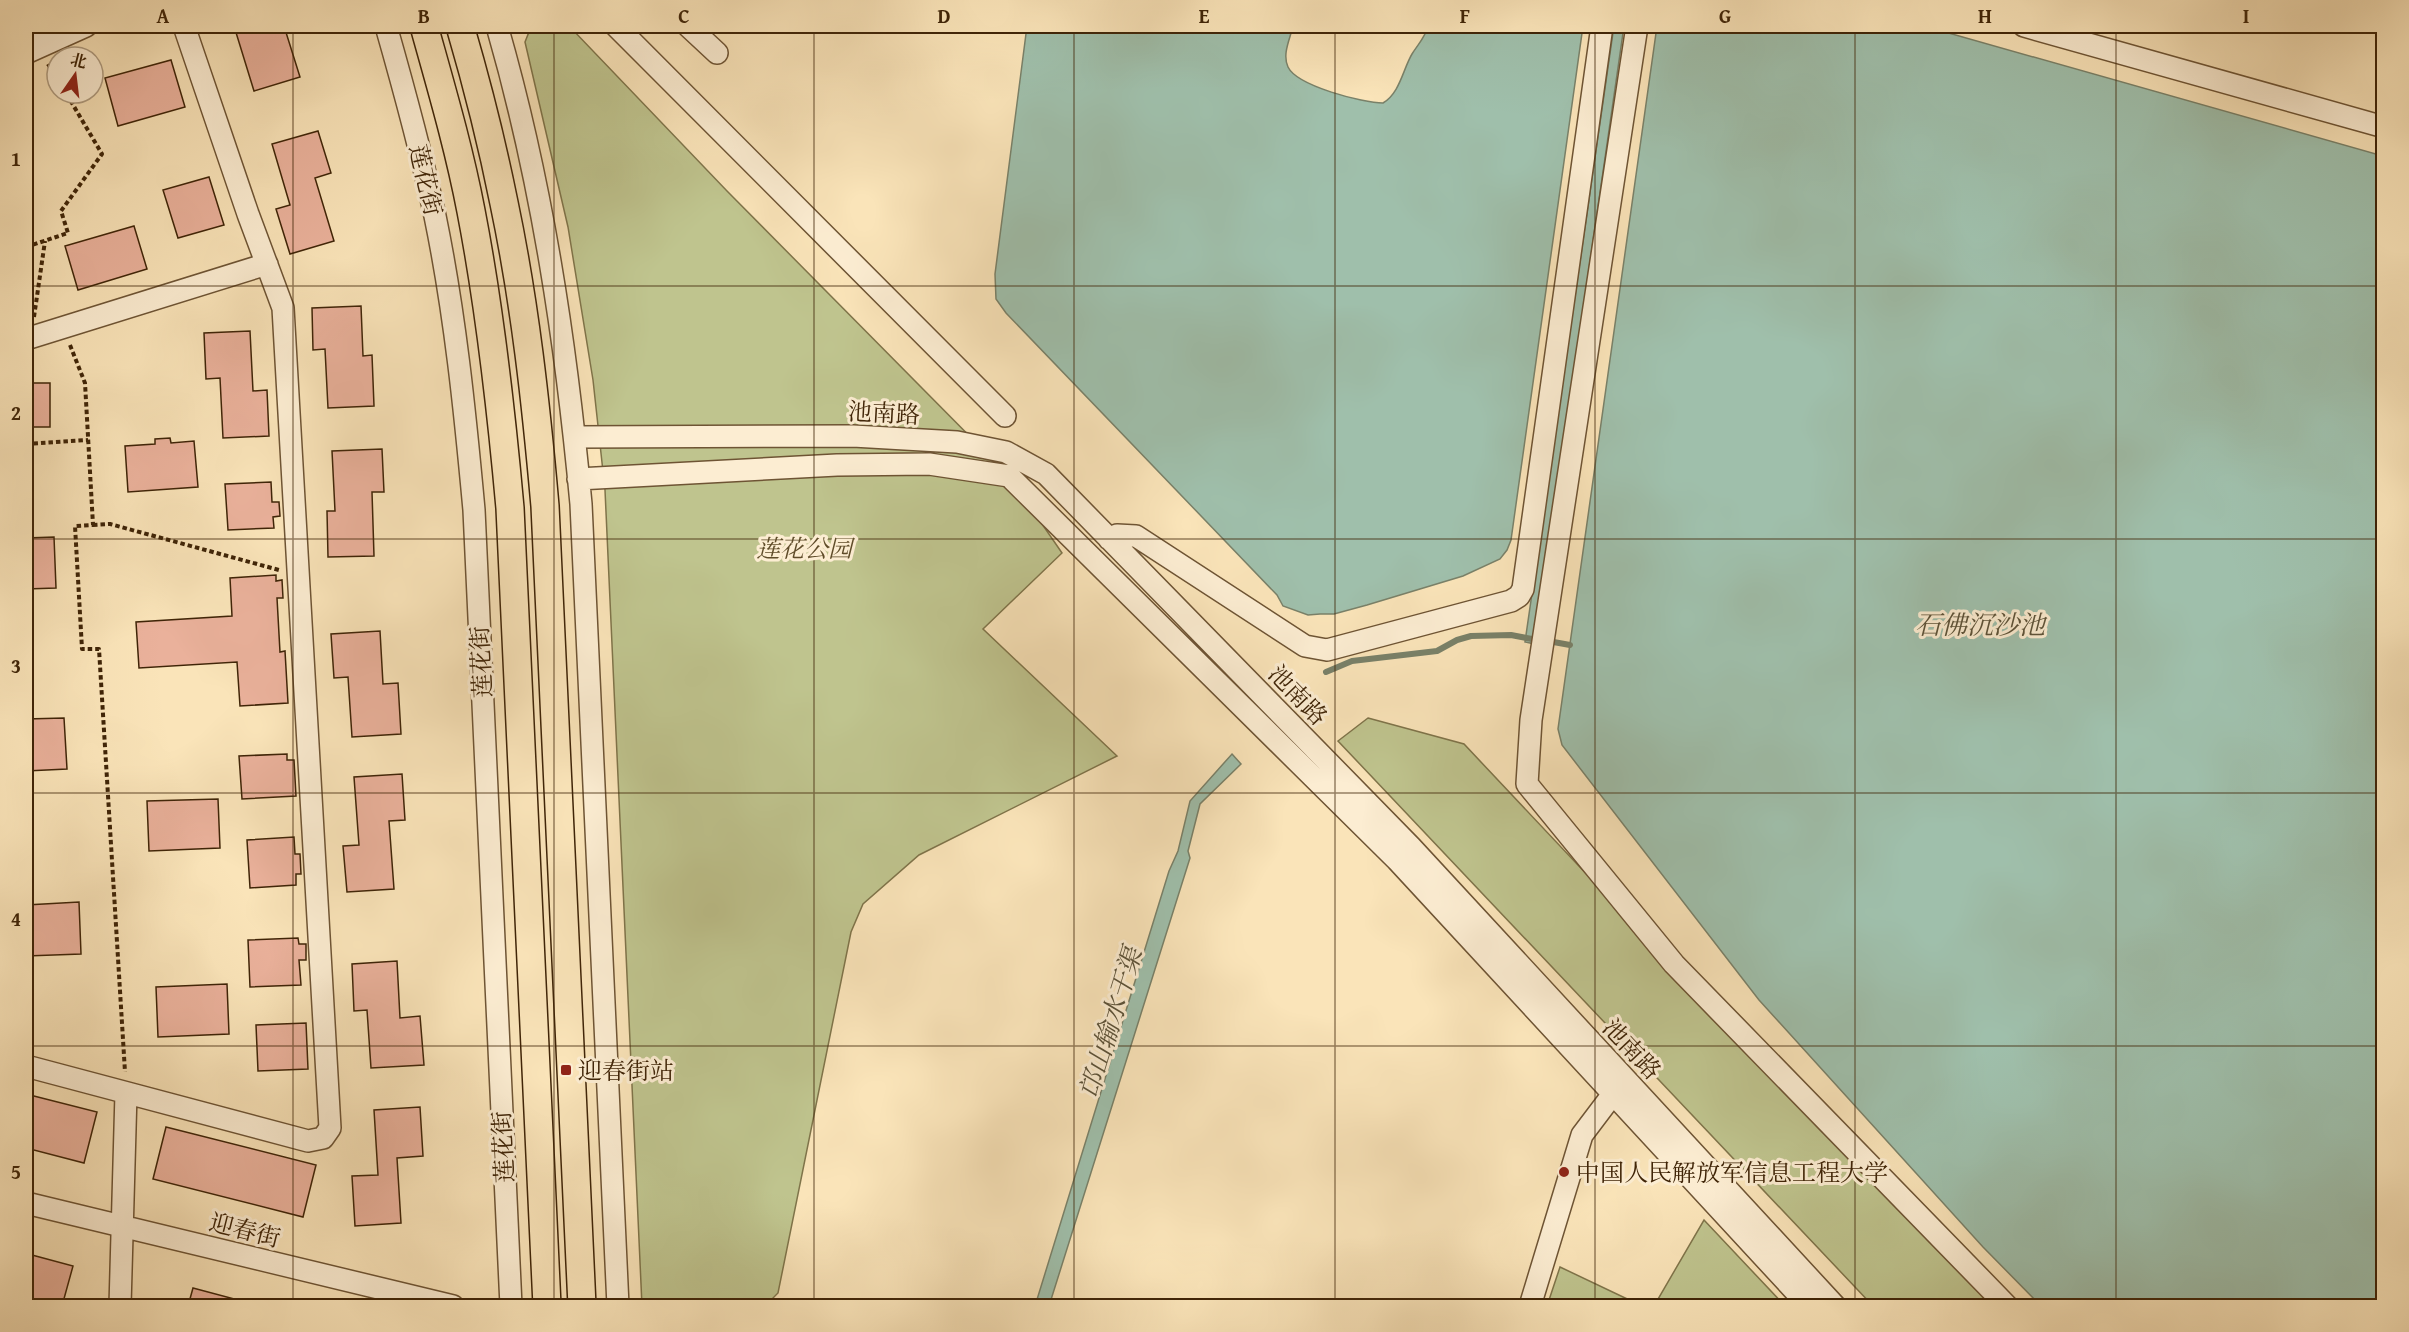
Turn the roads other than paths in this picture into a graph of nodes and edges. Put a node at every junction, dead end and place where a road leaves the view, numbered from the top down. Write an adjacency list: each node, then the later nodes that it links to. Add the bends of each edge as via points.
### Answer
1 (28, 26): 13 (street)
2 (86, 26): 13 (street)
3 (184, 26): 16 (street)
4 (386, 26): 29 (street, 莲花街, via 435,217 465,406 474,522)
5 (424, 26): 30 (main road, 莲花街, via 471,209 501,402 510,508)
6 (460, 26): 31 (main road, via 504,203 536,409 545,506)
7 (497, 26): 19 (street, via 540,196)
8 (616, 26): 18 (street)
9 (688, 26): 14 (street)
10 (1602, 26): 21 (street, via 1519,596 1327,651 1315,650 1136,536 1117,535)
11 (1637, 26): 36 (street, via 1531,720 1527,784 1674,963)
12 (2024, 26): 15 (street)
13 (32, 50)
14 (717, 53)
15 (2384, 127)
16 (267, 264): 17 (street); 23 (street, via 283,308 330,1128 323,1138 308,1141)
17 (28, 338)
18 (1005, 416)
19 (574, 437): 20 (street); 21 (street, 池南路, via 853,436 957,442 1006,452 1046,474)
20 (579, 479): 24 (street, 池南路, via 929,464 1009,477 1397,860); 32 (street)
21 (1109, 539): 35 (street, 池南路, via 1411,847)
22 (26, 1066): 23 (street)
23 (126, 1093): 26 (street)
24 (1613, 1094): 33 (street, via 1582,1135); 34 (street, 池南路)
25 (26, 1203): 26 (street, 迎春街)
26 (124, 1227): 27 (street); 28 (street, 迎春街)
27 (120, 1306)
28 (453, 1306)
29 (511, 1306)
30 (547, 1306)
31 (582, 1306)
32 (618, 1306)
33 (1530, 1306)
34 (1809, 1306)
35 (1834, 1306)
36 (2007, 1306)

